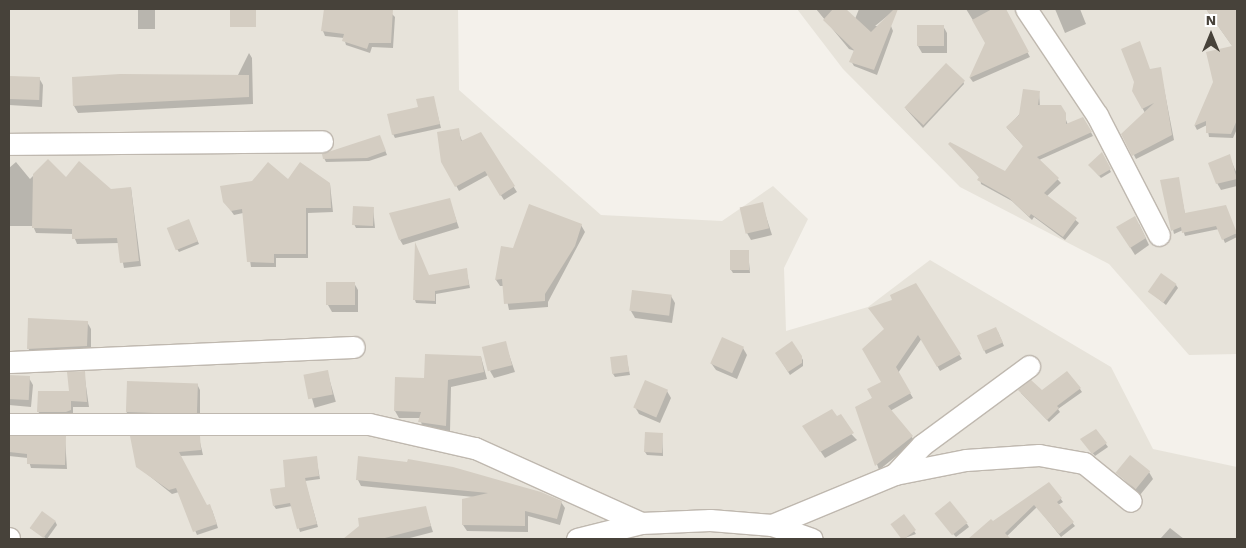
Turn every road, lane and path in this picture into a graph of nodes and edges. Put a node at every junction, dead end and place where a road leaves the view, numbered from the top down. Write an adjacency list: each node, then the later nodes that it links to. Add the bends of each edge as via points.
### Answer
1 (1026, 9): 4 (street, via 1097,115)
2 (322, 141): 3 (street)
3 (9, 144)
4 (1159, 235)
5 (354, 347): 6 (street)
6 (9, 362)
7 (1029, 366): 9 (street, via 922,444)
8 (9, 424): 11 (street, via 369,424 475,448)
9 (896, 474): 10 (street, via 966,460 1039,455 1084,463); 12 (street)
10 (1131, 501)
11 (641, 523): 12 (street, via 710,520); 13 (street)
12 (772, 525): 14 (street)
13 (577, 539)
14 (812, 539)

